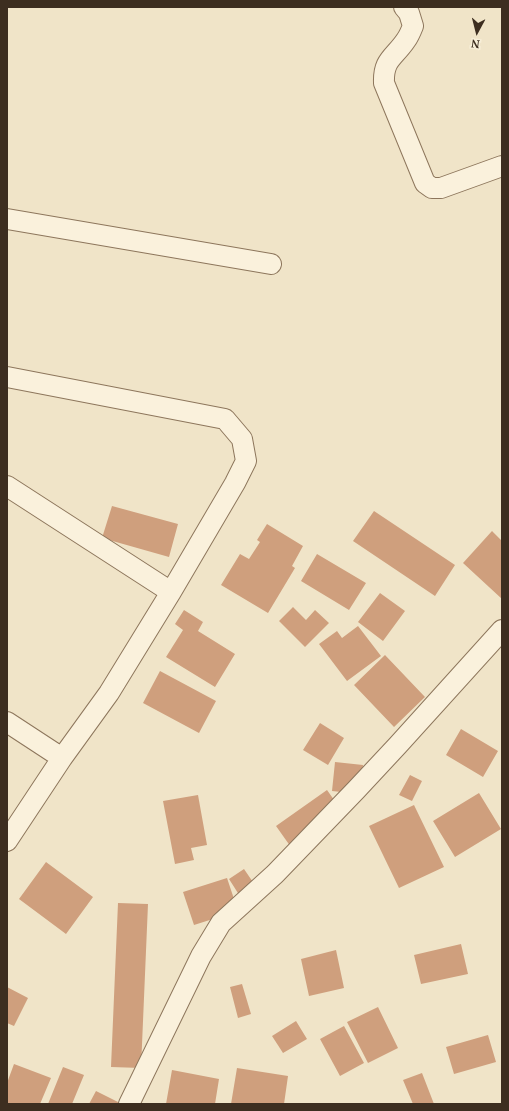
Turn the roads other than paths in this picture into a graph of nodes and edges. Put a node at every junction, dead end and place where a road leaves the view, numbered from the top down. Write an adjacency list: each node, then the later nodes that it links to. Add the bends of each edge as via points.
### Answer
1 (404, 7): 2 (street, via 413,26 407,40 386,64 384,83 425,183 432,188 441,188)
2 (502, 166)
3 (7, 219): 4 (street)
4 (271, 264)
5 (7, 377): 7 (street, via 225,419 242,439 246,461)
6 (7, 486): 7 (street)
7 (171, 592): 10 (street, via 109,693)
8 (502, 630): 12 (street, via 351,795 275,874 221,923 201,956)
9 (7, 722): 10 (street)
10 (62, 758): 11 (street)
11 (7, 841)
12 (129, 1104)

